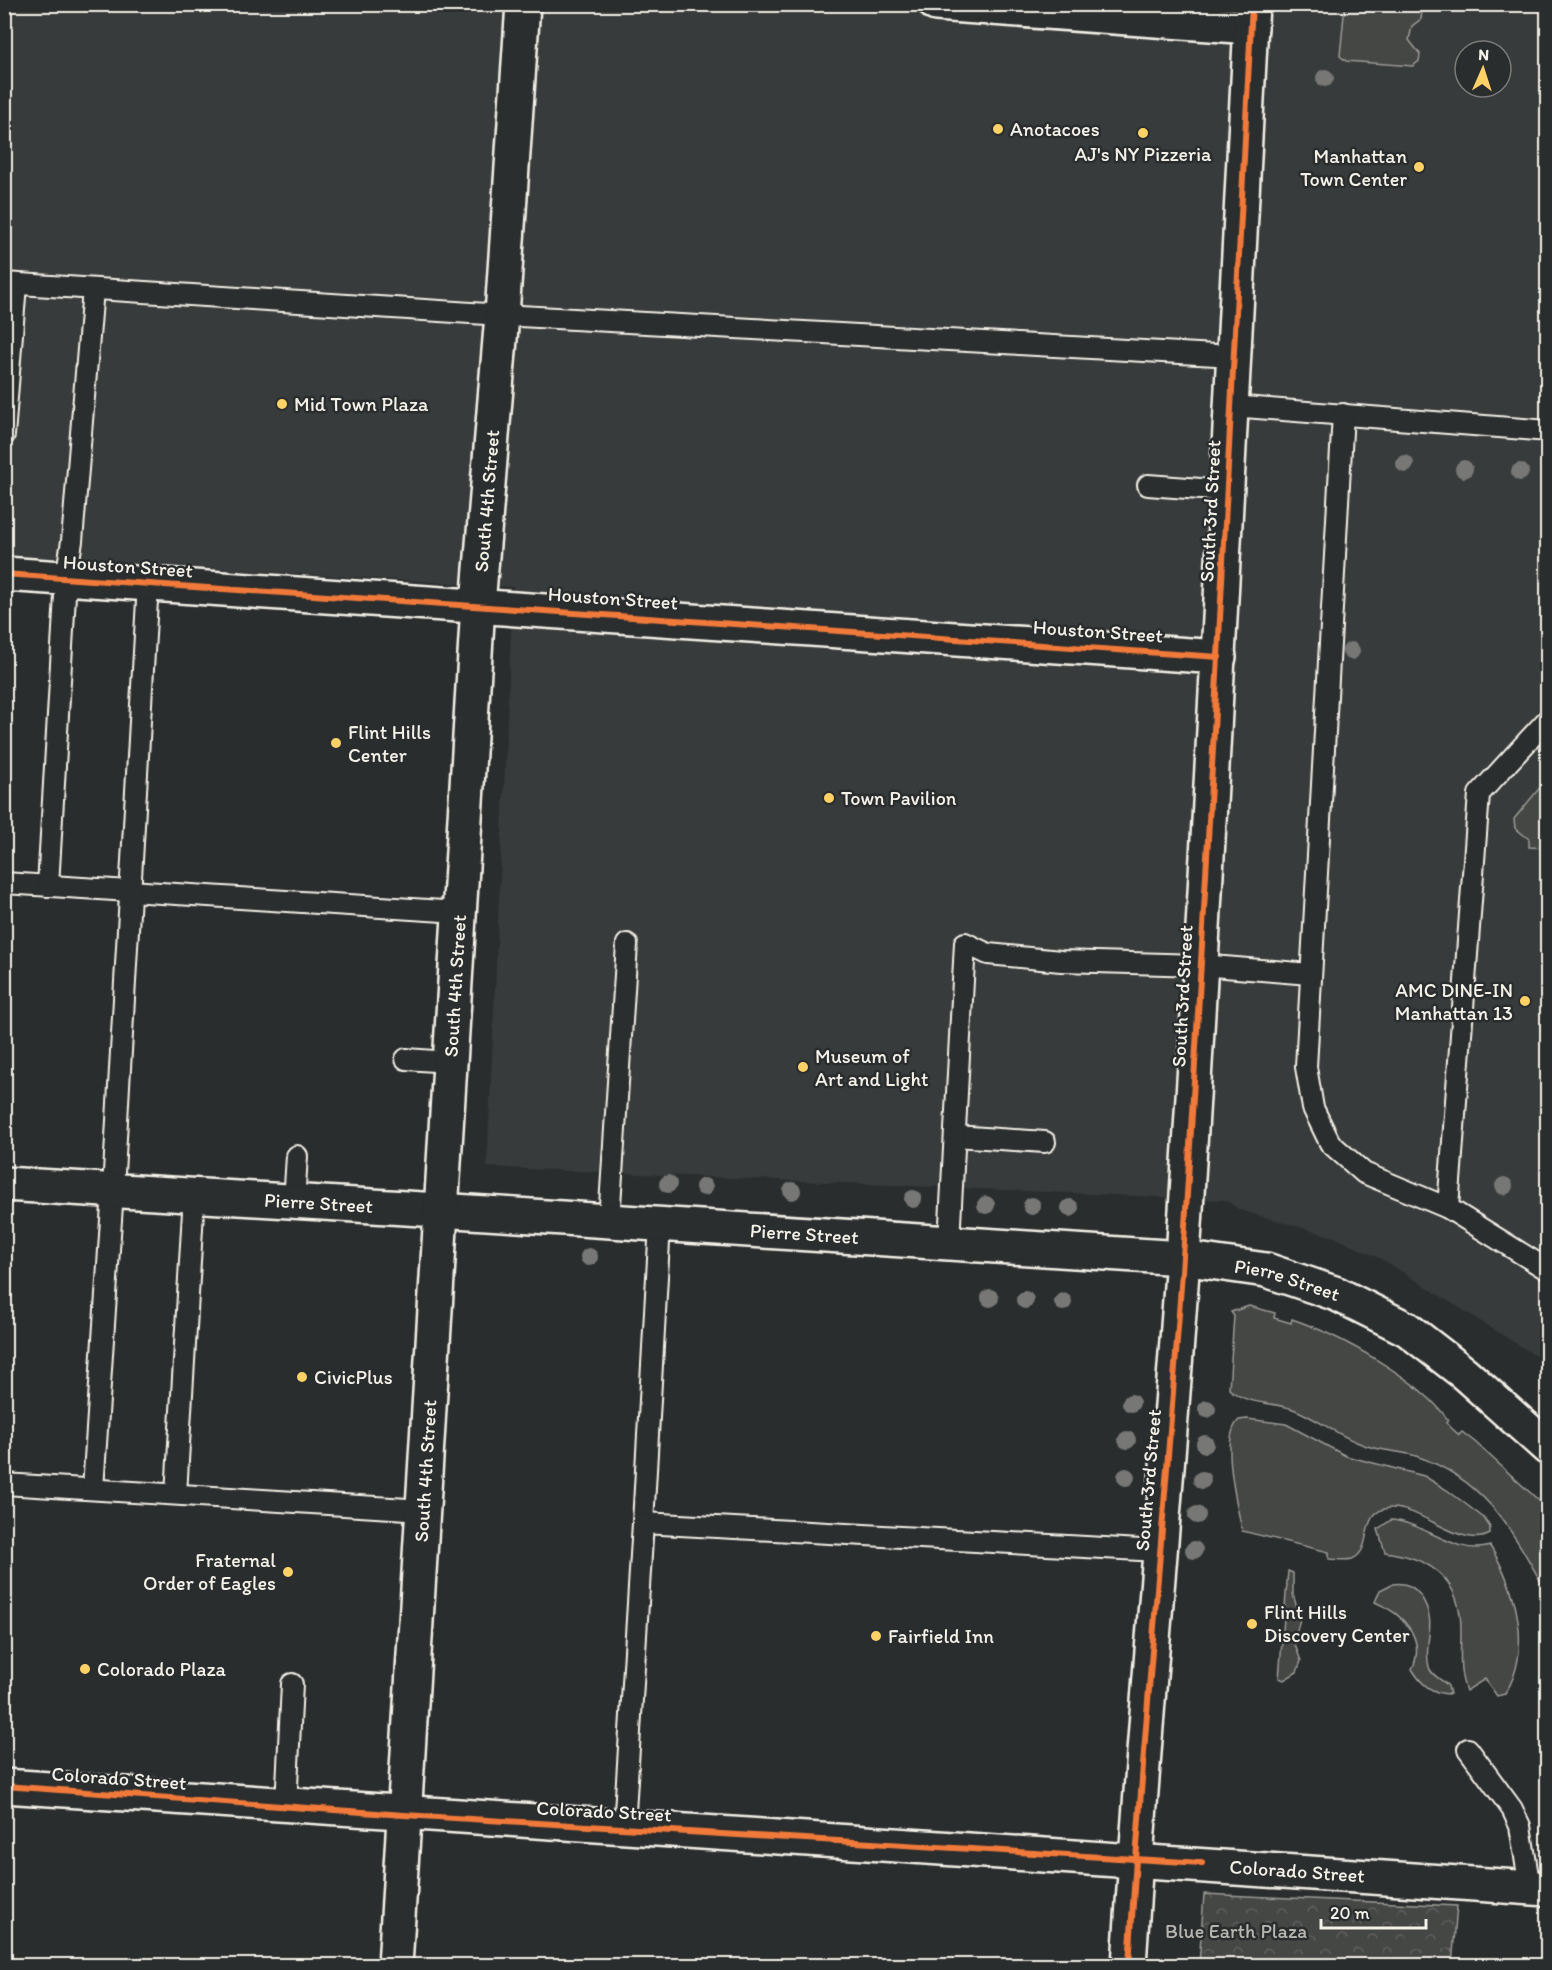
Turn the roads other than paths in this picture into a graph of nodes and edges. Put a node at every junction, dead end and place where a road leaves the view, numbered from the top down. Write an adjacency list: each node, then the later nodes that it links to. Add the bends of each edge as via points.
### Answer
1 (523, 4): 6 (street, South 4th Street)
2 (936, 4): 3 (street)
3 (1252, 16): 7 (street, South 3rd Street)
4 (10, 283): 5 (lane); 11 (lane)
5 (93, 289): 6 (lane); 15 (lane)
6 (502, 315): 7 (lane); 17 (street, South 4th Street)
7 (1234, 356): 8 (street, South 3rd Street)
8 (1231, 406): 9 (lane); 13 (street, South 3rd Street)
9 (1342, 414): 10 (lane); 26 (lane)
10 (1548, 431)
11 (4, 435)
12 (1148, 485): 13 (lane)
13 (1227, 491): 18 (street, South 3rd Street)
14 (4, 574): 15 (street, Houston Street)
15 (66, 578): 16 (street, Houston Street); 21 (lane)
16 (148, 584): 17 (street, Houston Street); 22 (lane)
17 (478, 605): 18 (street, Houston Street); 23 (street, South 4th Street)
18 (1219, 657): 25 (street, South 3rd Street)
19 (1548, 719): 36 (lane, via 1479,794)
20 (4, 883): 21 (lane)
21 (48, 886): 22 (lane)
22 (129, 891): 23 (lane); 33 (lane)
23 (459, 912): 28 (street, South 4th Street)
24 (627, 944): 38 (lane)
25 (1200, 965): 26 (lane); 29 (lane, via 998,955 965,943); 41 (street, South 3rd Street)
26 (1310, 974): 36 (lane, via 1306,1067 1313,1108 1330,1143 1364,1173)
27 (406, 1059): 28 (lane)
28 (449, 1062): 37 (street, South 4th Street)
29 (955, 1136): 30 (lane); 40 (lane)
30 (1045, 1142)
31 (297, 1156): 35 (lane)
32 (4, 1184): 33 (street, Pierre Street)
33 (113, 1190): 34 (street, Pierre Street); 45 (lane)
34 (195, 1195): 35 (street, Pierre Street); 46 (lane)
35 (294, 1202): 37 (street, Pierre Street)
36 (1448, 1208): 42 (lane)
37 (440, 1210): 38 (street, Pierre Street); 47 (street, South 4th Street)
38 (609, 1221): 39 (street, Pierre Street)
39 (660, 1224): 40 (street, Pierre Street); 48 (lane)
40 (949, 1242): 41 (street, Pierre Street)
41 (1182, 1258): 43 (street, Pierre Street, via 1266,1269 1337,1294 1407,1329 1464,1373); 49 (street, South 3rd Street)
42 (1548, 1270)
43 (1548, 1448)
44 (4, 1484): 45 (lane)
45 (93, 1489): 46 (lane)
46 (176, 1494): 47 (lane)
47 (424, 1510): 54 (street, South 4th Street)
48 (643, 1523): 49 (lane); 55 (lane)
49 (1159, 1551): 56 (street, South 3rd Street)
50 (292, 1684): 53 (lane)
51 (1468, 1749): 57 (lane, via 1512,1809)
52 (4, 1786): 53 (street, Colorado Street)
53 (286, 1806): 54 (street, Colorado Street)
54 (404, 1815): 55 (street, Colorado Street); 58 (street, South 4th Street)
55 (624, 1828): 56 (street, Colorado Street)
56 (1135, 1859): 57 (street, Colorado Street); 59 (street, South 3rd Street)
57 (1539, 1889)
58 (395, 1965)
59 (1129, 1965)

